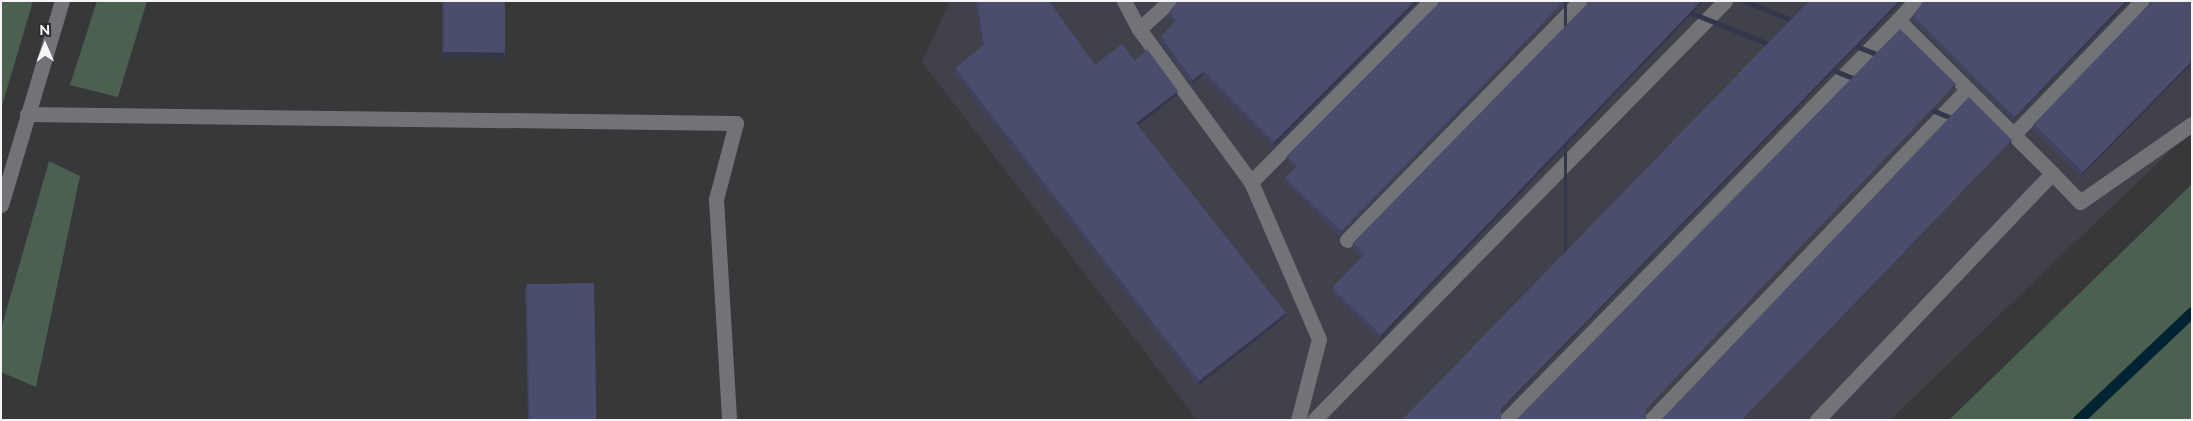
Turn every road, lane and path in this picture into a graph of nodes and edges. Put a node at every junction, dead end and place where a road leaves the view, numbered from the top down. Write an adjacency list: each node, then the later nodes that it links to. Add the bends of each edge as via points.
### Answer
1 (62, 1): 12 (street)
2 (1124, 1): 10 (street)
3 (1170, 1): 10 (street)
4 (1431, 1): 16 (street)
5 (1580, 1): 18 (street)
6 (1724, 1): 21 (street)
7 (1915, 1): 9 (street)
8 (2142, 1): 14 (street)
9 (1898, 20): 11 (street); 22 (street)
10 (1139, 29): 16 (street)
11 (1967, 89): 14 (street); 23 (street)
12 (27, 114): 17 (street); 19 (street, via 736,123 716,200)
13 (2192, 124): 15 (street, via 2080,202)
14 (2013, 135): 15 (street)
15 (2052, 173): 24 (street)
16 (1252, 182): 20 (street, via 1319,339)
17 (1, 205)
18 (1347, 240)
19 (729, 420)
20 (1298, 420)
21 (1314, 420)
22 (1506, 420)
23 (1651, 420)
24 (1817, 420)

